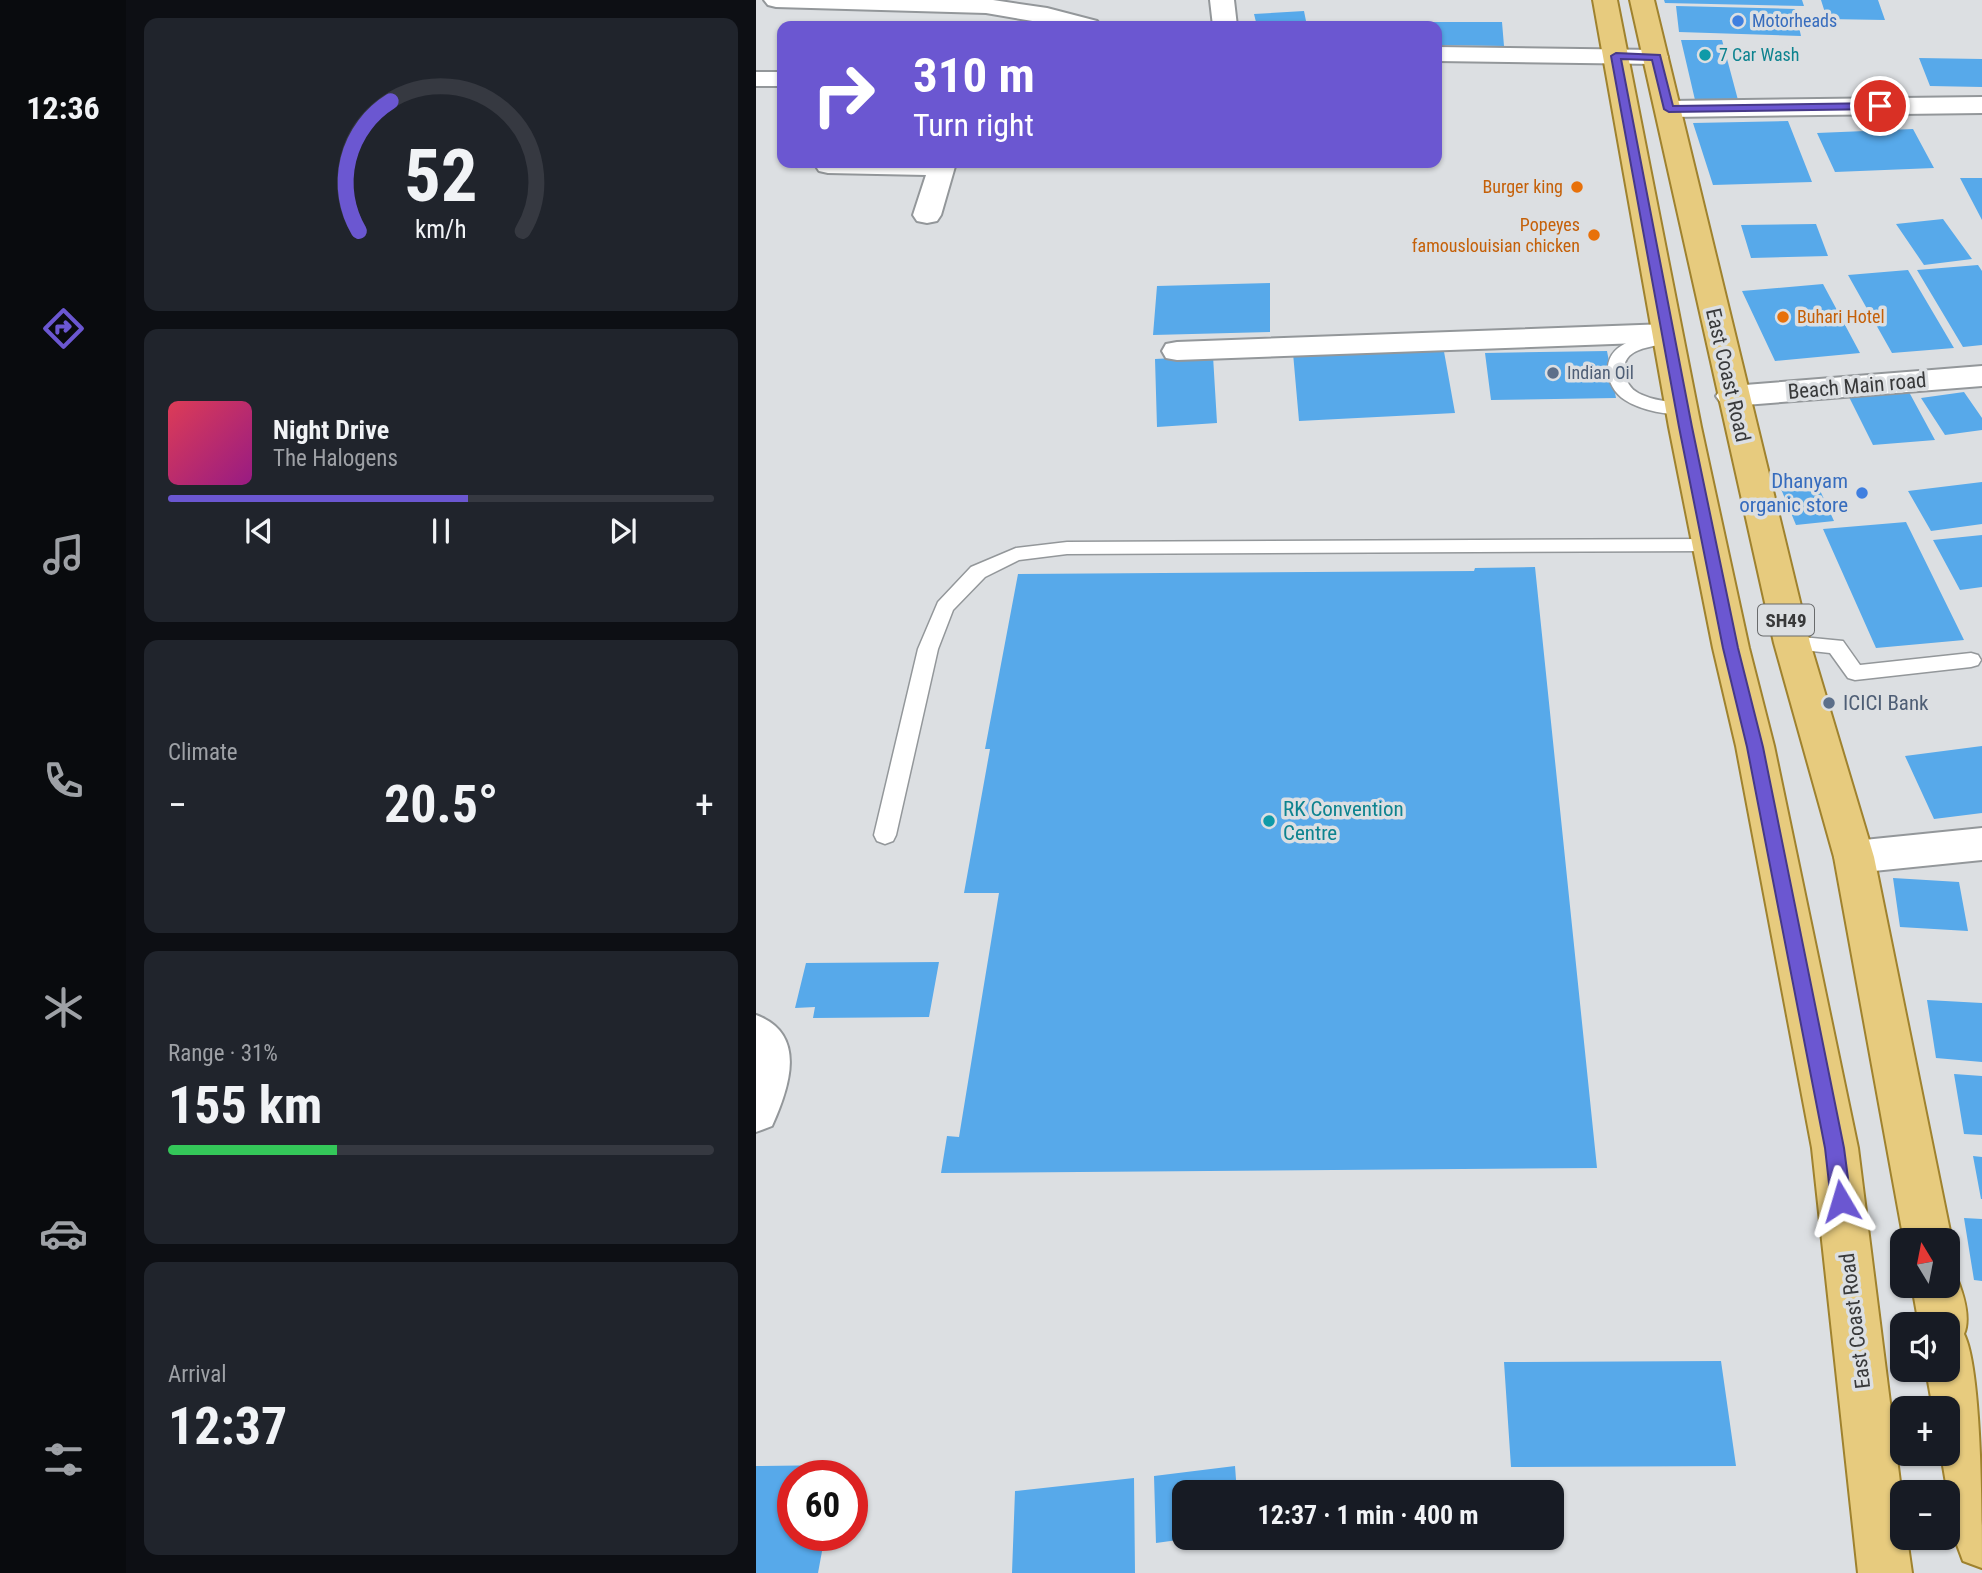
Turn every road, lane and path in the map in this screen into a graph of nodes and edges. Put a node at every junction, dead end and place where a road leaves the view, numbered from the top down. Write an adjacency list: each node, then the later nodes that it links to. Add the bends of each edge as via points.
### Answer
1 (776, 0): 6 (street)
2 (1223, 0): 8 (street)
3 (1605, 0): 10 (main road, East Coast Road / SH49)
4 (1642, 0): 11 (main road, East Coast Road / SH49)
5 (1047, 7): 6 (street); 7 (street)
6 (989, 16)
7 (1079, 21)
8 (1225, 21)
9 (1442, 54): 10 (street)
10 (1616, 56): 11 (street); 18 (main road, East Coast Road / SH49)
11 (1656, 57): 15 (main road, East Coast Road / SH49)
12 (756, 79): 13 (street)
13 (777, 79)
14 (1982, 105): 15 (street)
15 (1669, 109): 21 (main road, East Coast Road / SH49)
16 (941, 168): 17 (street)
17 (927, 215)
18 (1668, 335): 19 (street); 22 (main road, East Coast Road / SH49); 22 (lane, via 1622,352 1615,364 1616,378 1625,393)
19 (1177, 351)
20 (1982, 377): 21 (street, Beach Main road)
21 (1732, 396): 24 (main road, East Coast Road / SH49)
22 (1682, 409): 23 (main road, East Coast Road / SH49)
23 (1710, 545): 26 (lane, via 1068,548 1016,554 978,572 945,607 929,649); 34 (main road, East Coast Road / SH49, via 1835,1148)
24 (1792, 643): 25 (lane, via 1836,646 1855,673); 28 (main road, East Coast Road / SH49)
25 (1970, 660)
26 (885, 835)
27 (1982, 844): 28 (street)
28 (1854, 857): 31 (main road, East Coast Road / SH49)
29 (756, 1034): 30 (street, via 768,1048 769,1065)
30 (756, 1112)
31 (1925, 1228)
32 (1954, 1382): 33 (main road)
33 (1981, 1530)
34 (1885, 1573)

